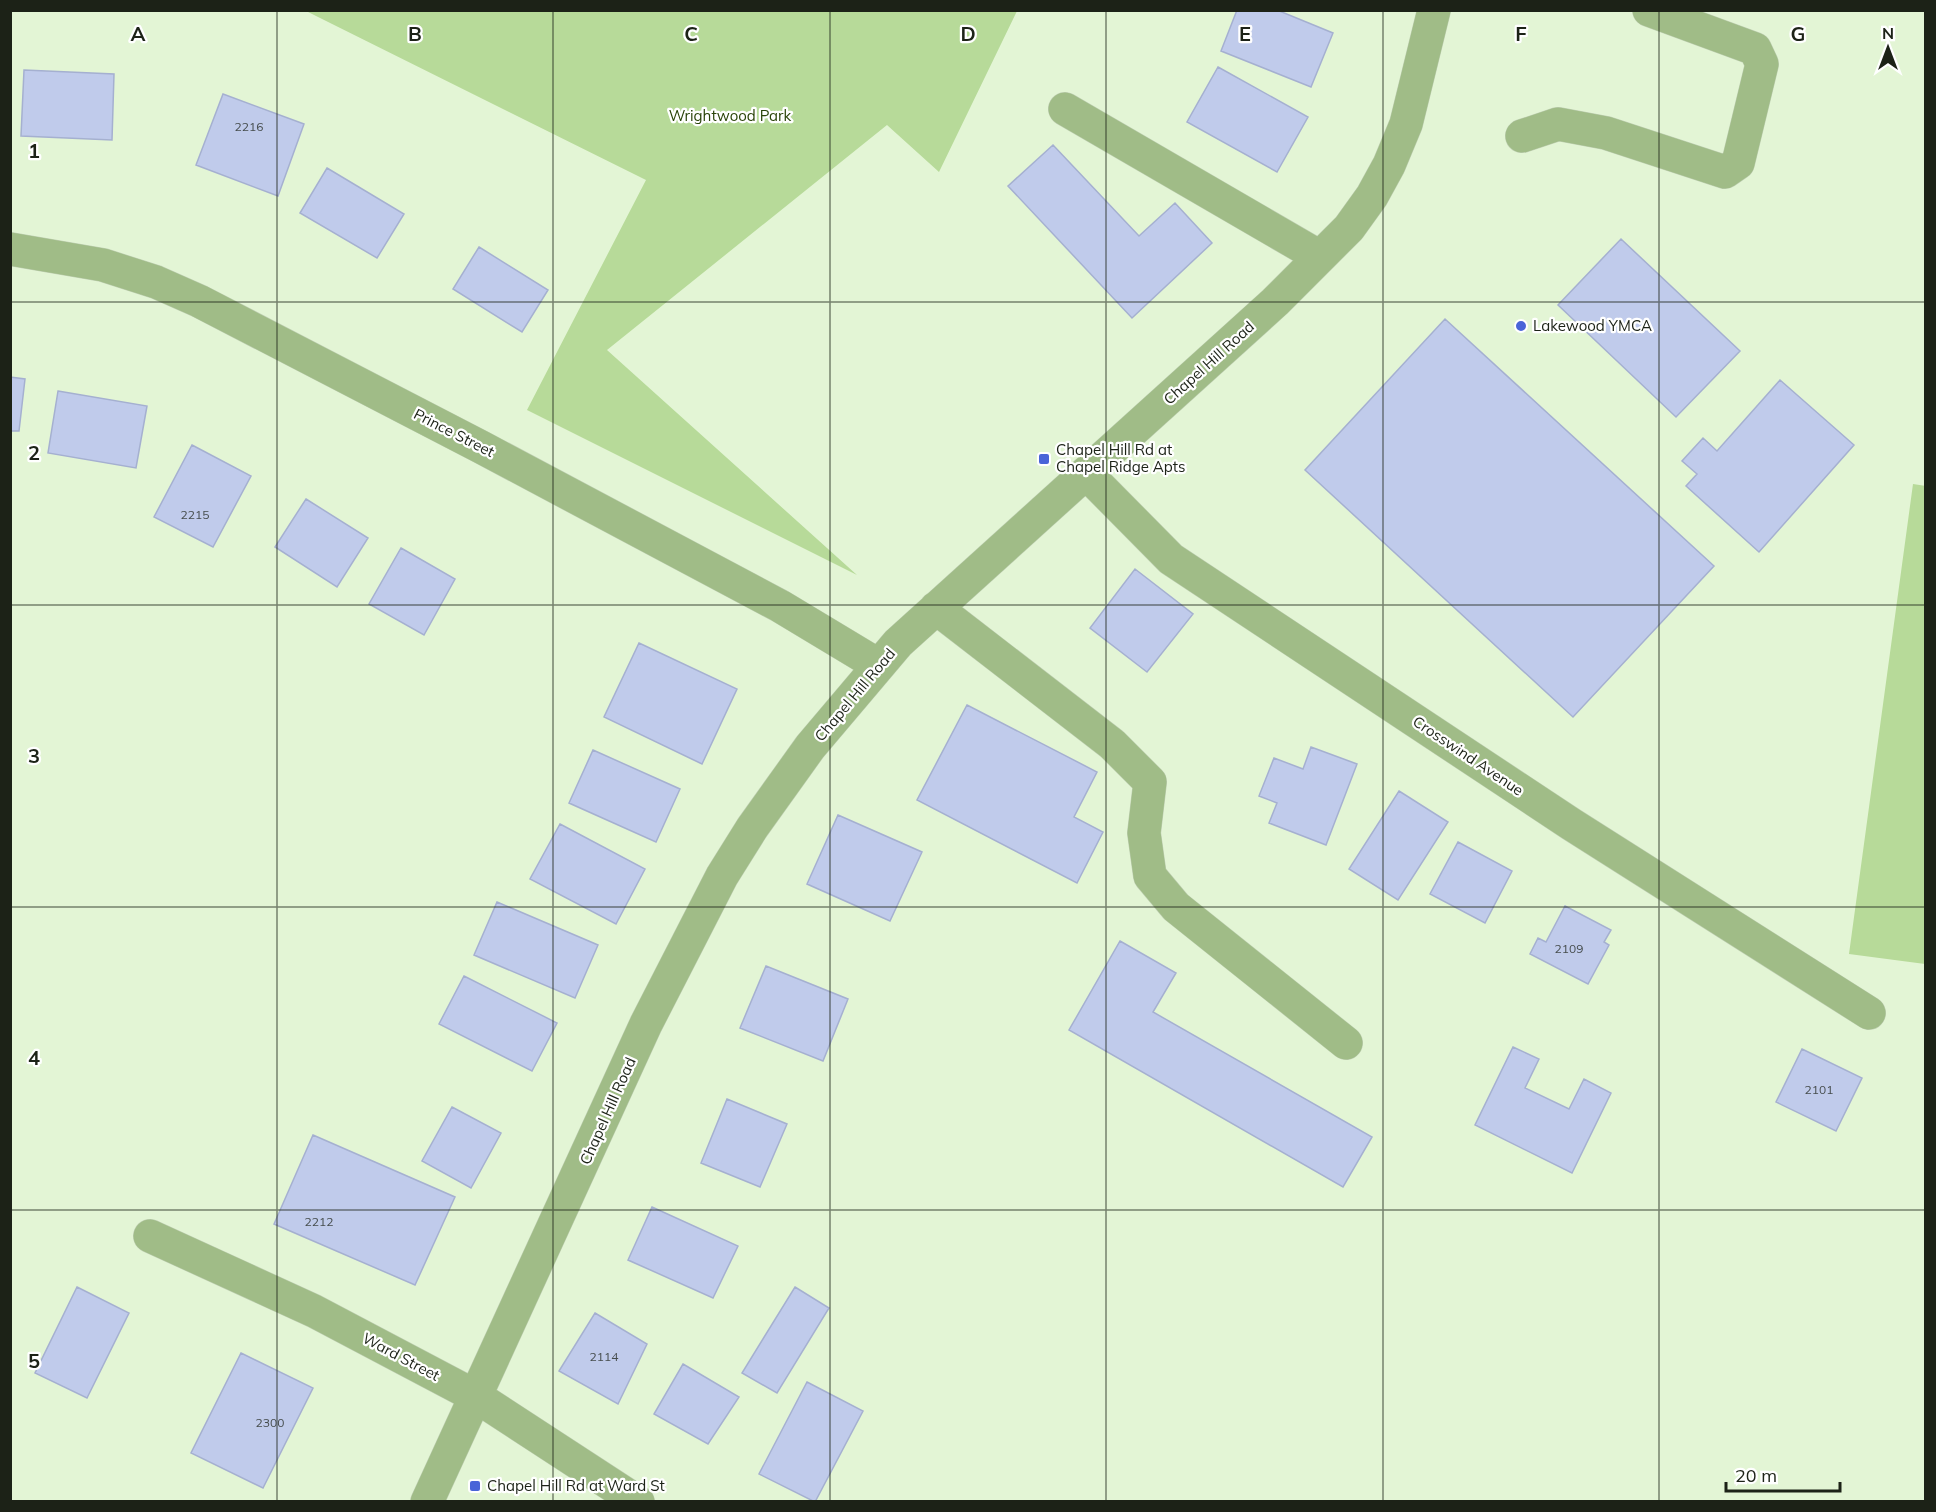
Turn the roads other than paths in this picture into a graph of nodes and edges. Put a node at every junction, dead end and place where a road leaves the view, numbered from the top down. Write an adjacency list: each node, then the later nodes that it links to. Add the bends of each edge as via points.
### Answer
1 (1434, 10): 6 (street, Chapel Hill Road, via 1416,92 1389,165 1372,196)
2 (1649, 10): 4 (street, via 1755,49 1762,64 1738,163 1725,172 1606,133 1558,124)
3 (1065, 109): 6 (street)
4 (1522, 136)
5 (10, 249): 9 (street, Prince Street, via 103,265 198,301 780,606)
6 (1320, 257): 7 (street, Chapel Hill Road)
7 (1087, 474): 8 (street, Chapel Hill Road); 10 (street, Crosswind Avenue, via 1171,559 1571,824)
8 (936, 608): 9 (street, Chapel Hill Road); 11 (street, via 1112,744 1150,782 1144,833 1150,876 1176,907)
9 (878, 665): 13 (street, Chapel Hill Road, via 810,747 722,876 646,1024)
10 (1869, 1013)
11 (1346, 1043)
12 (150, 1236): 13 (street, Ward Street, via 314,1311)
13 (477, 1397): 14 (street, Chapel Hill Road); 15 (street, Ward Street)
14 (428, 1502)
15 (638, 1502)

